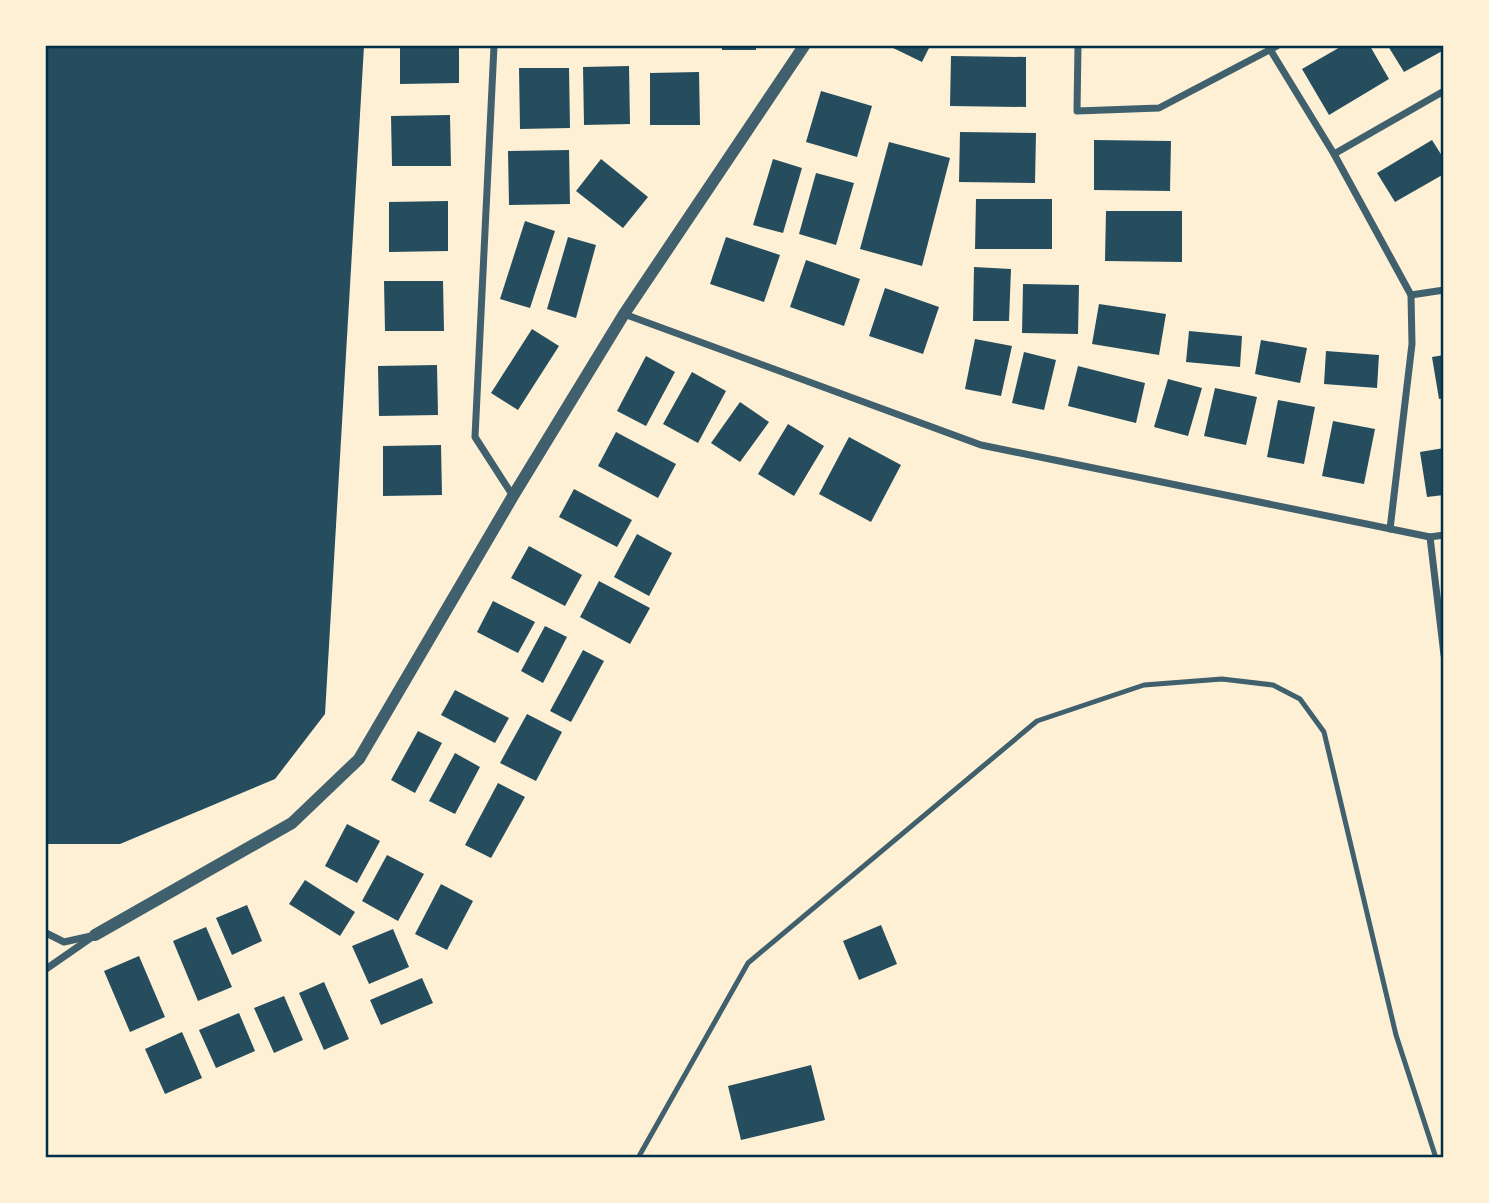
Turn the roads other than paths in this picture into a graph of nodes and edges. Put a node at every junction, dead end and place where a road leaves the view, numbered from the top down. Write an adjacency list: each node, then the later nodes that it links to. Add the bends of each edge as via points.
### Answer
1 (494, 46): 10 (street, via 475,437)
2 (804, 46): 9 (street)
3 (1078, 46): 4 (street, via 1077,111 1159,108)
4 (1274, 48): 6 (street)
5 (1444, 90): 6 (street)
6 (1334, 153): 8 (street)
7 (1444, 290): 8 (street)
8 (1411, 295): 11 (street, via 1412,344)
9 (624, 314): 10 (street); 11 (street, via 981,445)
10 (513, 496): 16 (street, via 359,759 292,823)
11 (1390, 530): 13 (street)
12 (1444, 535): 13 (street)
13 (1430, 537): 14 (street)
14 (1444, 655)
15 (46, 933): 16 (street, via 64,942)
16 (95, 935): 17 (street)
17 (46, 969)
18 (638, 1157): 19 (lane, via 748,962 1037,721 1144,685 1222,679 1273,685 1300,699 1324,732 1396,1035)
19 (1436, 1157)

